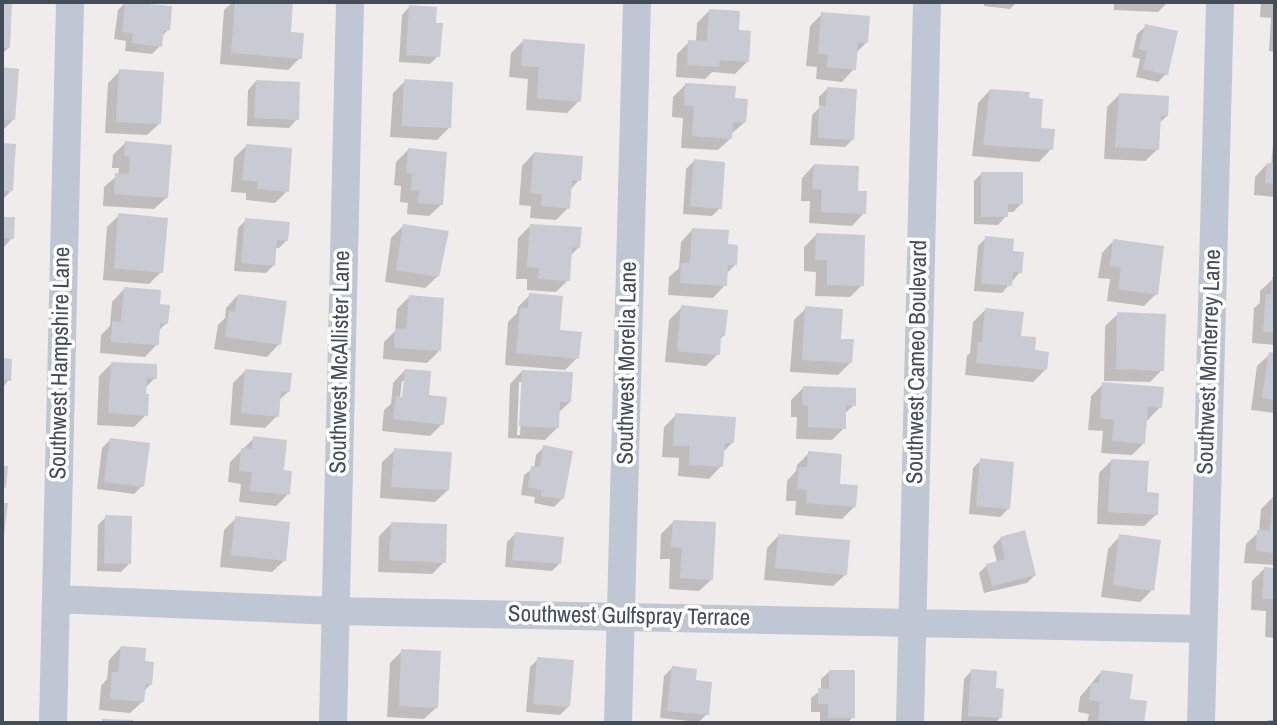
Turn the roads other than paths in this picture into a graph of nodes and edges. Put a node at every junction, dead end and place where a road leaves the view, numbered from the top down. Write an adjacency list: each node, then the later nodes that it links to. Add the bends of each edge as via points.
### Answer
1 (70, 2): 6 (street, Southwest Hampshire Lane)
2 (350, 2): 7 (street, Southwest McAllister Lane)
3 (637, 2): 8 (street, Southwest Morelia Lane)
4 (927, 2): 9 (street, Southwest Cameo Boulevard)
5 (1220, 2): 10 (street, Southwest Monterrey Lane)
6 (56, 599): 7 (street, Southwest Gulfspray Terrace); 11 (street, Southwest Hampshire Lane)
7 (335, 611): 8 (street, Southwest Gulfspray Terrace); 12 (street, Southwest McAllister Lane)
8 (621, 616): 9 (street, Southwest Gulfspray Terrace); 13 (street, Southwest Morelia Lane)
9 (912, 622): 10 (street, Southwest Gulfspray Terrace); 14 (street, Southwest Cameo Boulevard)
10 (1203, 629): 15 (street, Southwest Monterrey Lane)
11 (53, 723)
12 (333, 723)
13 (618, 723)
14 (910, 723)
15 (1201, 723)

